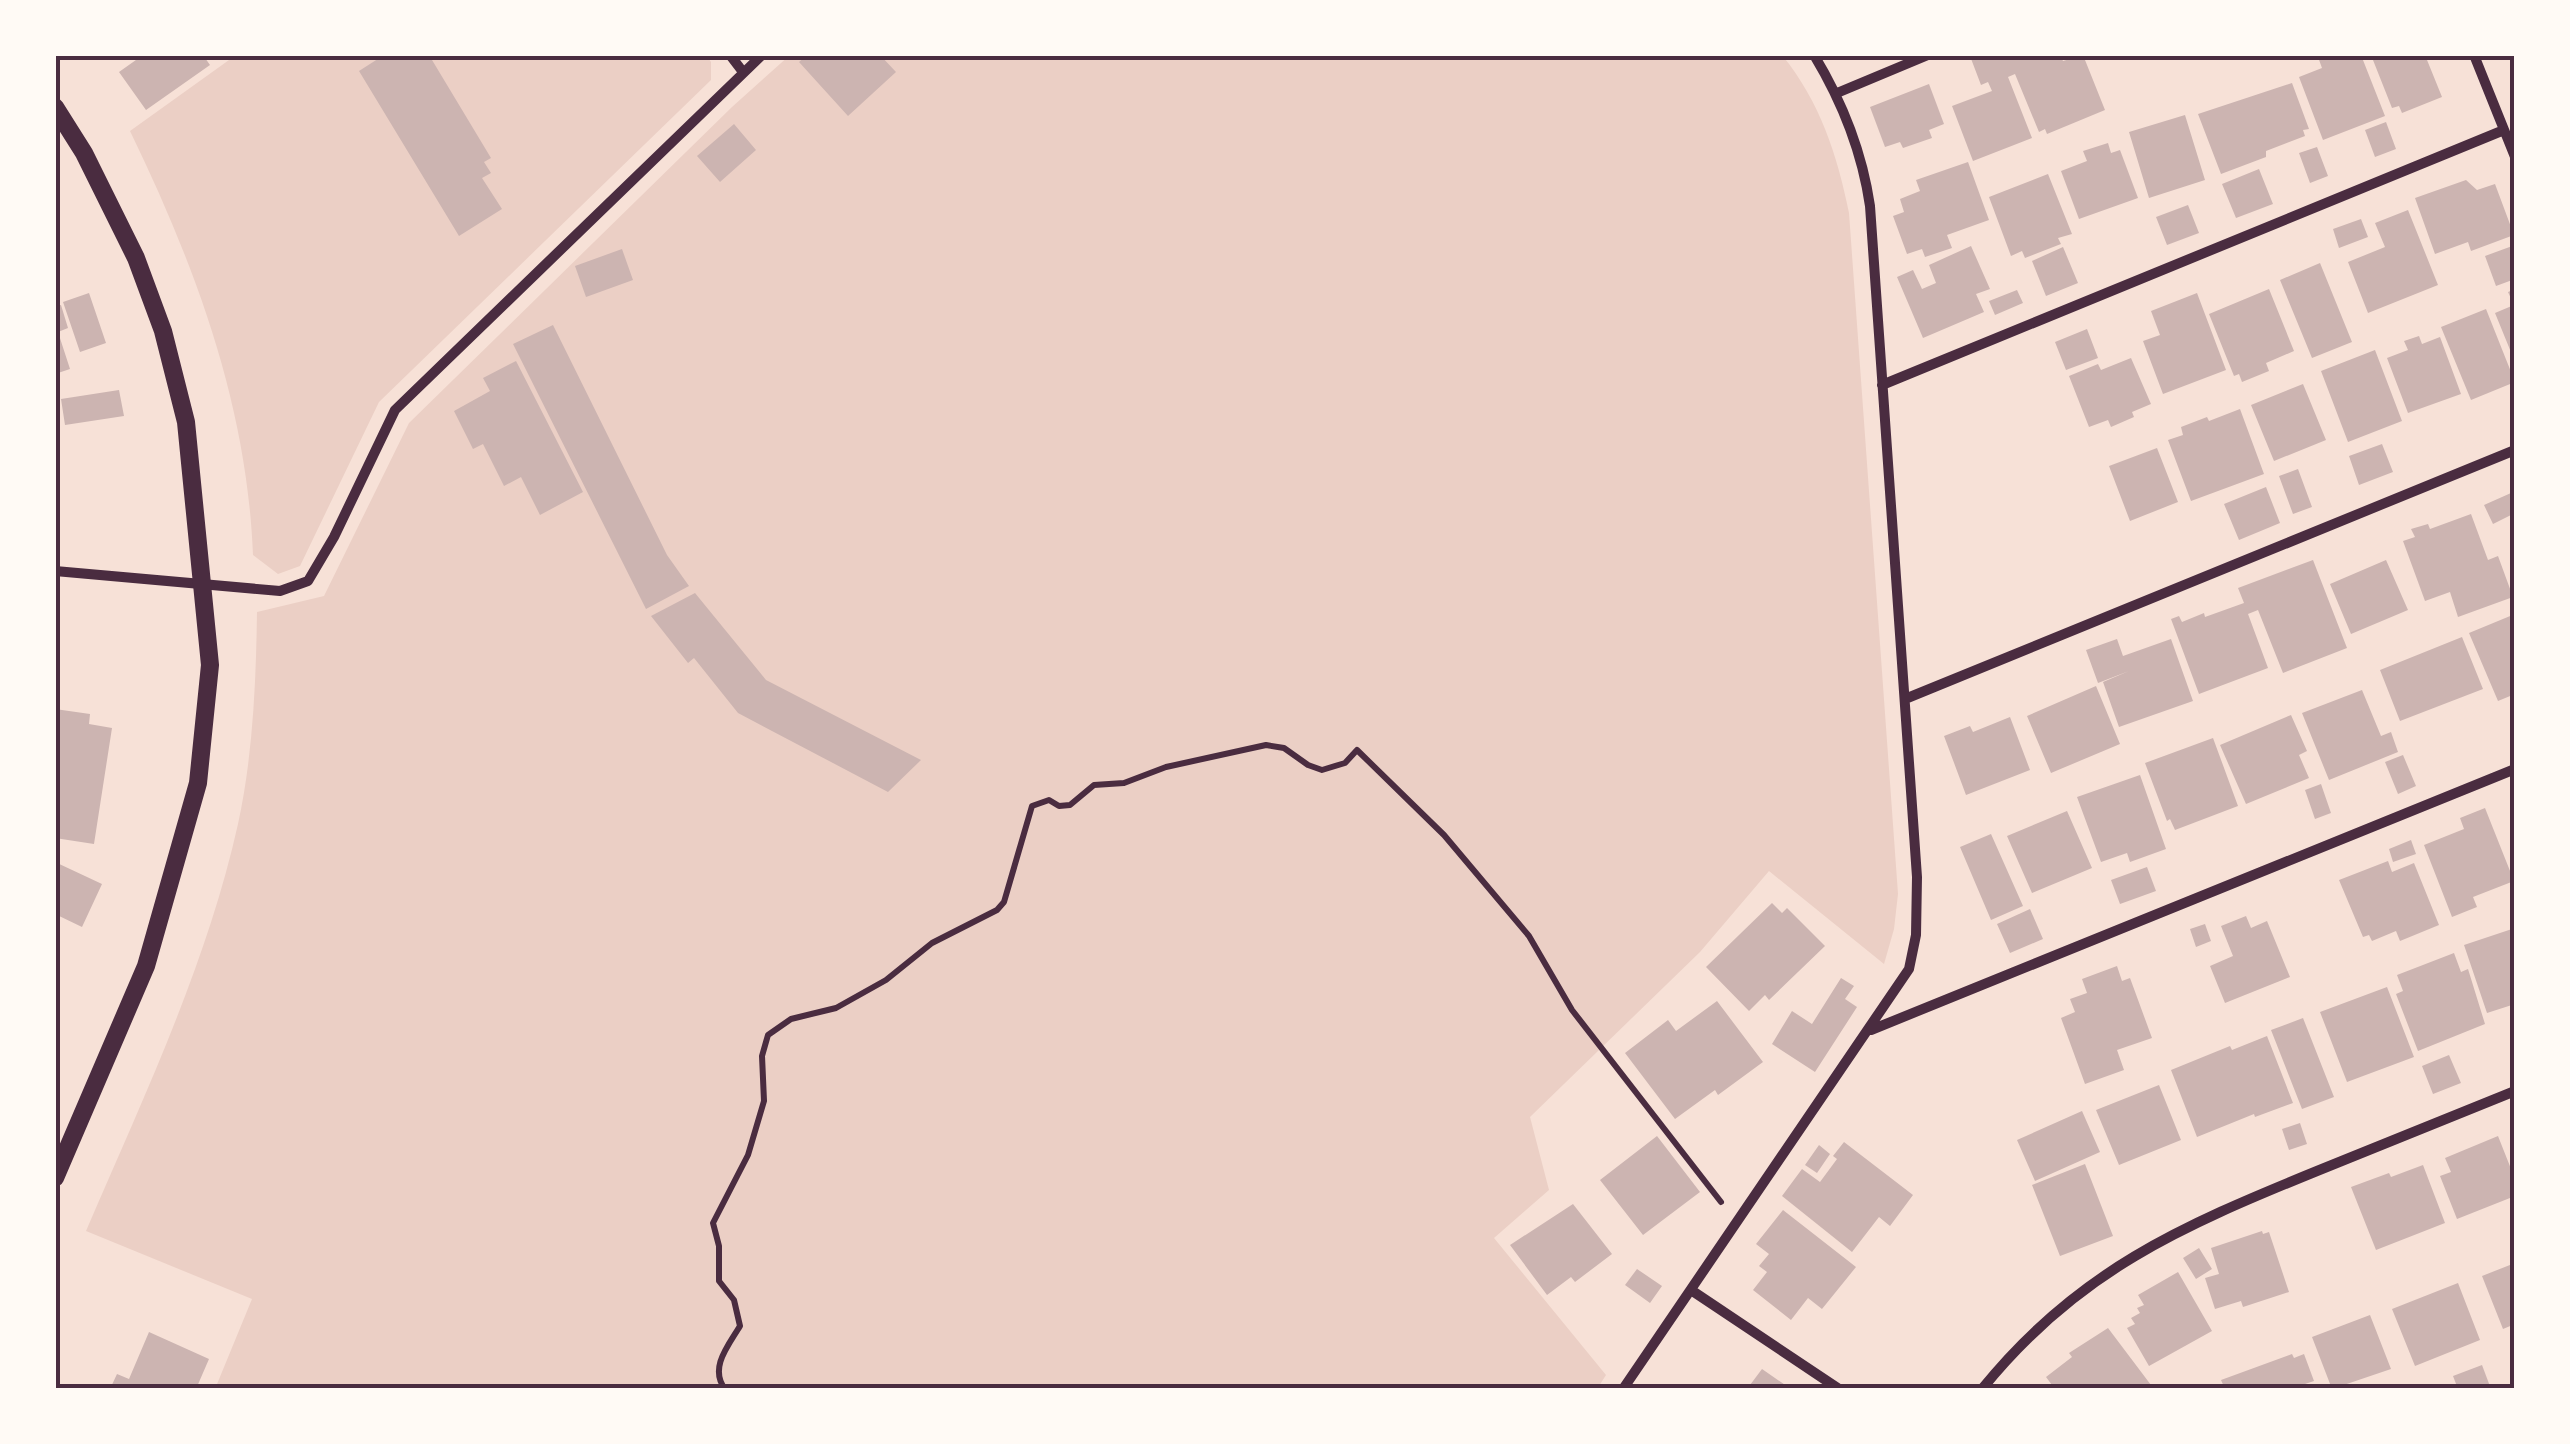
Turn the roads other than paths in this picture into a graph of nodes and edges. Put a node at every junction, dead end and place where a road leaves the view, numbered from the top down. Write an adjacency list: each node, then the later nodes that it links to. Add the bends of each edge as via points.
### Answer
1 (730, 55): 6 (street)
2 (762, 55): 6 (street)
3 (1814, 55): 7 (street)
4 (1928, 55): 7 (street)
5 (2474, 55): 9 (street)
6 (743, 72): 14 (street, via 394,410 308,581 280,591)
7 (1837, 94): 11 (street, via 1861,154 1870,206)
8 (55, 108): 14 (street, via 136,258 163,331 186,422)
9 (2504, 130): 10 (street); 11 (street)
10 (2515, 157)
11 (1882, 385): 15 (street)
12 (2515, 450): 15 (street)
13 (55, 572): 14 (street)
14 (205, 583): 19 (street, via 210,665 198,783 146,966)
15 (1905, 699): 17 (street, via 1916,935 1909,969)
16 (2515, 769): 17 (street)
17 (1870, 1030): 20 (street)
18 (2515, 1090): 23 (street, via 2140,1250 2054,1314)
19 (55, 1178)
20 (1691, 1290): 21 (street); 22 (street)
21 (1622, 1389)
22 (1838, 1389)
23 (1982, 1389)

